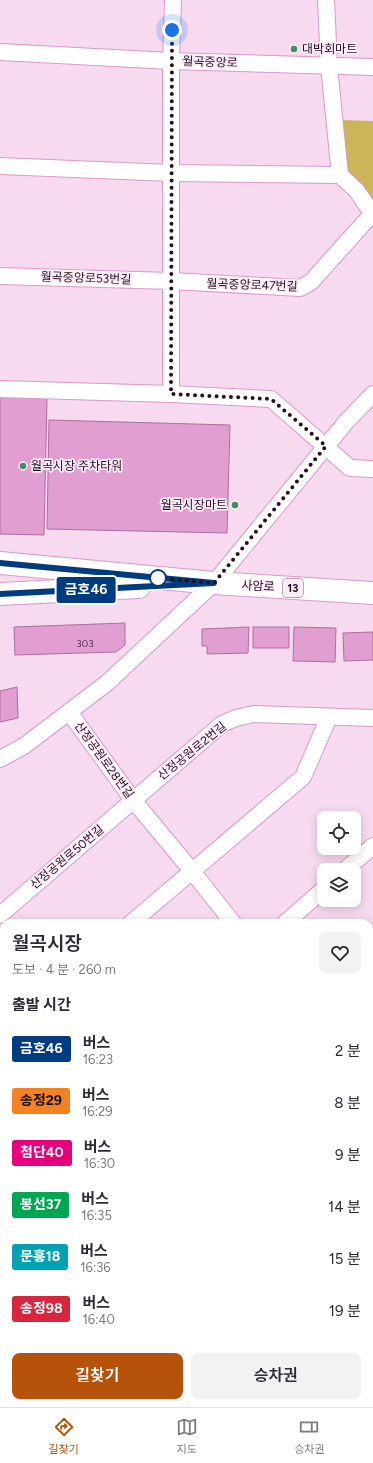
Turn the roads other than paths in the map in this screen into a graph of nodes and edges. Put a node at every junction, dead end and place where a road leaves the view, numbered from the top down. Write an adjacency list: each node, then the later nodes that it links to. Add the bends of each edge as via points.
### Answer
1 (173, 0): 4 (street)
2 (326, 0): 5 (street)
3 (0, 52): 4 (street, 월곡중앙로)
4 (171, 60): 5 (street, 월곡중앙로); 8 (street)
5 (329, 66): 6 (street, 월곡중앙로); 9 (street)
6 (373, 67)
7 (0, 166): 8 (street)
8 (171, 173): 9 (street); 12 (street)
9 (340, 175): 10 (street, 월곡중앙로47번길, via 357,191)
10 (373, 214): 12 (street, 월곡중앙로47번길, via 311,282 300,288)
11 (0, 276): 12 (street, 월곡중앙로53번길)
12 (171, 281): 14 (street)
13 (0, 388): 14 (street)
14 (171, 394): 16 (street, via 271,399)
15 (373, 394): 16 (street)
16 (326, 446): 17 (street, via 350,468); 19 (street)
17 (373, 469)
18 (0, 562): 19 (main road, 사암로 / 13)
19 (214, 583): 20 (main road, 사암로 / 13); 21 (main road, 사암로 / 13); 22 (street, via 107,683)
20 (373, 593)
21 (0, 594)
22 (69, 712): 25 (street, 산정공원로28번길, via 24,746); 26 (street, 산정공원로28번길)
23 (329, 716): 24 (street, 산정공원로2번길); 26 (street, 산정공원로2번길, via 254,714 222,724); 29 (street, via 303,777)
24 (373, 718)
25 (0, 758)
26 (133, 800): 29 (street, 산정공원로28번길); 31 (street, 산정공원로50번길)
27 (373, 846): 28 (street)
28 (353, 863)
29 (192, 871): 32 (street); 33 (street, 산정공원로28번길)
30 (317, 895): 34 (street)
31 (0, 915)
32 (136, 919)
33 (230, 919)
34 (290, 919)

